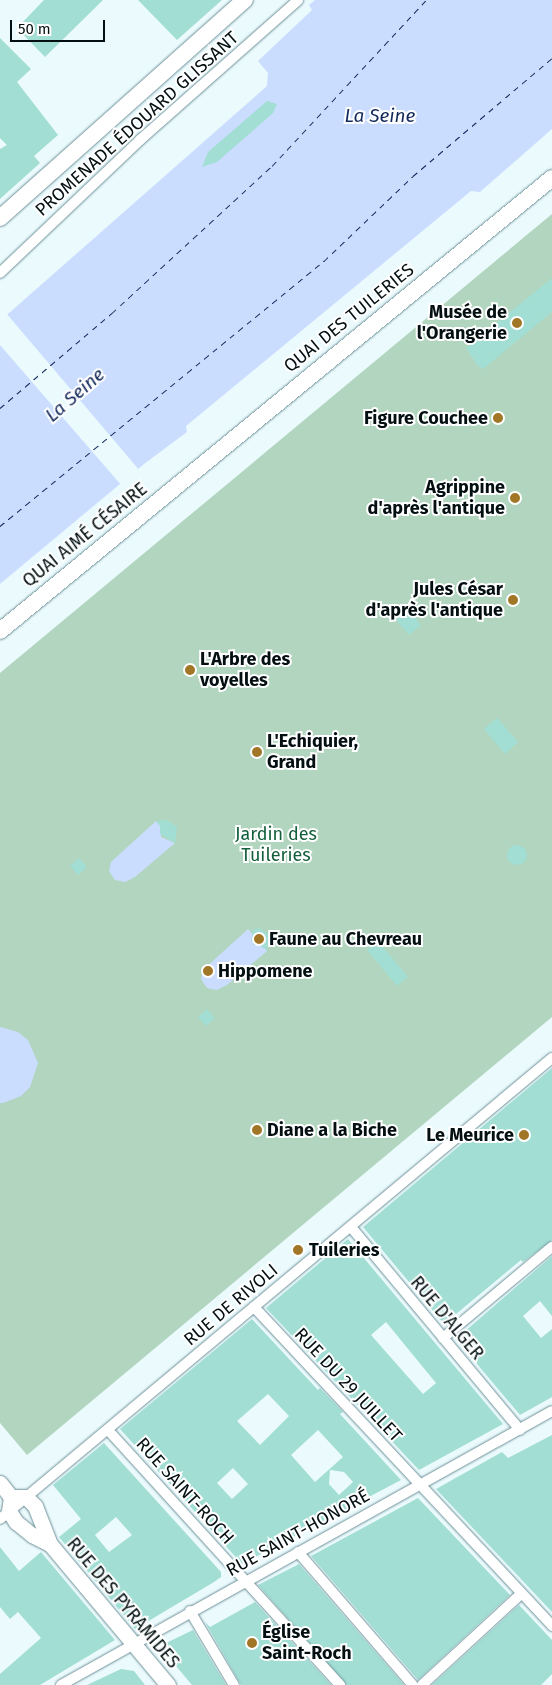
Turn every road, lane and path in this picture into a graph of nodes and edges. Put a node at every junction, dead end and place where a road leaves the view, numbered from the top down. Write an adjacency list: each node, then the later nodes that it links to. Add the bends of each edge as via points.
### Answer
1 (245, 0): 4 (main road)
2 (298, 0): 5 (street, PROMENADE ÉDOUARD GLISSANT, via 140,140)
3 (551, 179): 6 (main road, QUAI DES TUILERIES)
4 (0, 218)
5 (0, 273)
6 (172, 489): 7 (main road, QUAI AIMÉ CÉSAIRE)
7 (0, 631)
8 (552, 1058): 9 (street, RUE DE RIVOLI)
9 (350, 1227): 11 (street, RUE DE RIVOLI); 12 (street, RUE D'ALGER)
10 (552, 1247): 12 (street)
11 (254, 1307): 14 (street, RUE DE RIVOLI); 17 (street, RUE DU 29 JUILLET)
12 (443, 1338): 15 (street, RUE D'ALGER)
13 (552, 1411): 15 (street, RUE SAINT-HONORÉ)
14 (108, 1430): 18 (street, RUE DE RIVOLI); 21 (street, RUE SAINT-ROCH)
15 (520, 1430): 17 (street, RUE SAINT-HONORÉ)
16 (0, 1483): 18 (main road)
17 (419, 1485): 20 (street, RUE SAINT-HONORÉ); 22 (street, RUE DU 29 JUILLET)
18 (12, 1506): 19 (main road, via 32,1535); 19 (main road, via 41,1518)
19 (50, 1544): 25 (main road, RUE DES PYRAMIDES)
20 (298, 1552): 21 (street, RUE SAINT-HONORÉ); 30 (street)
21 (244, 1580): 23 (street, RUE SAINT-HONORÉ); 29 (street, RUE SAINT-ROCH)
22 (521, 1594): 24 (street, RUE DU 29 JUILLET); 31 (street)
23 (190, 1611): 25 (street, RUE SAINT-HONORÉ); 28 (street)
24 (552, 1626)
25 (133, 1644): 26 (street, RUE SAINT-HONORÉ); 27 (main road, RUE DES PYRAMIDES)
26 (61, 1685)
27 (168, 1685)
28 (234, 1685)
29 (340, 1685)
30 (413, 1685)
31 (422, 1685)

